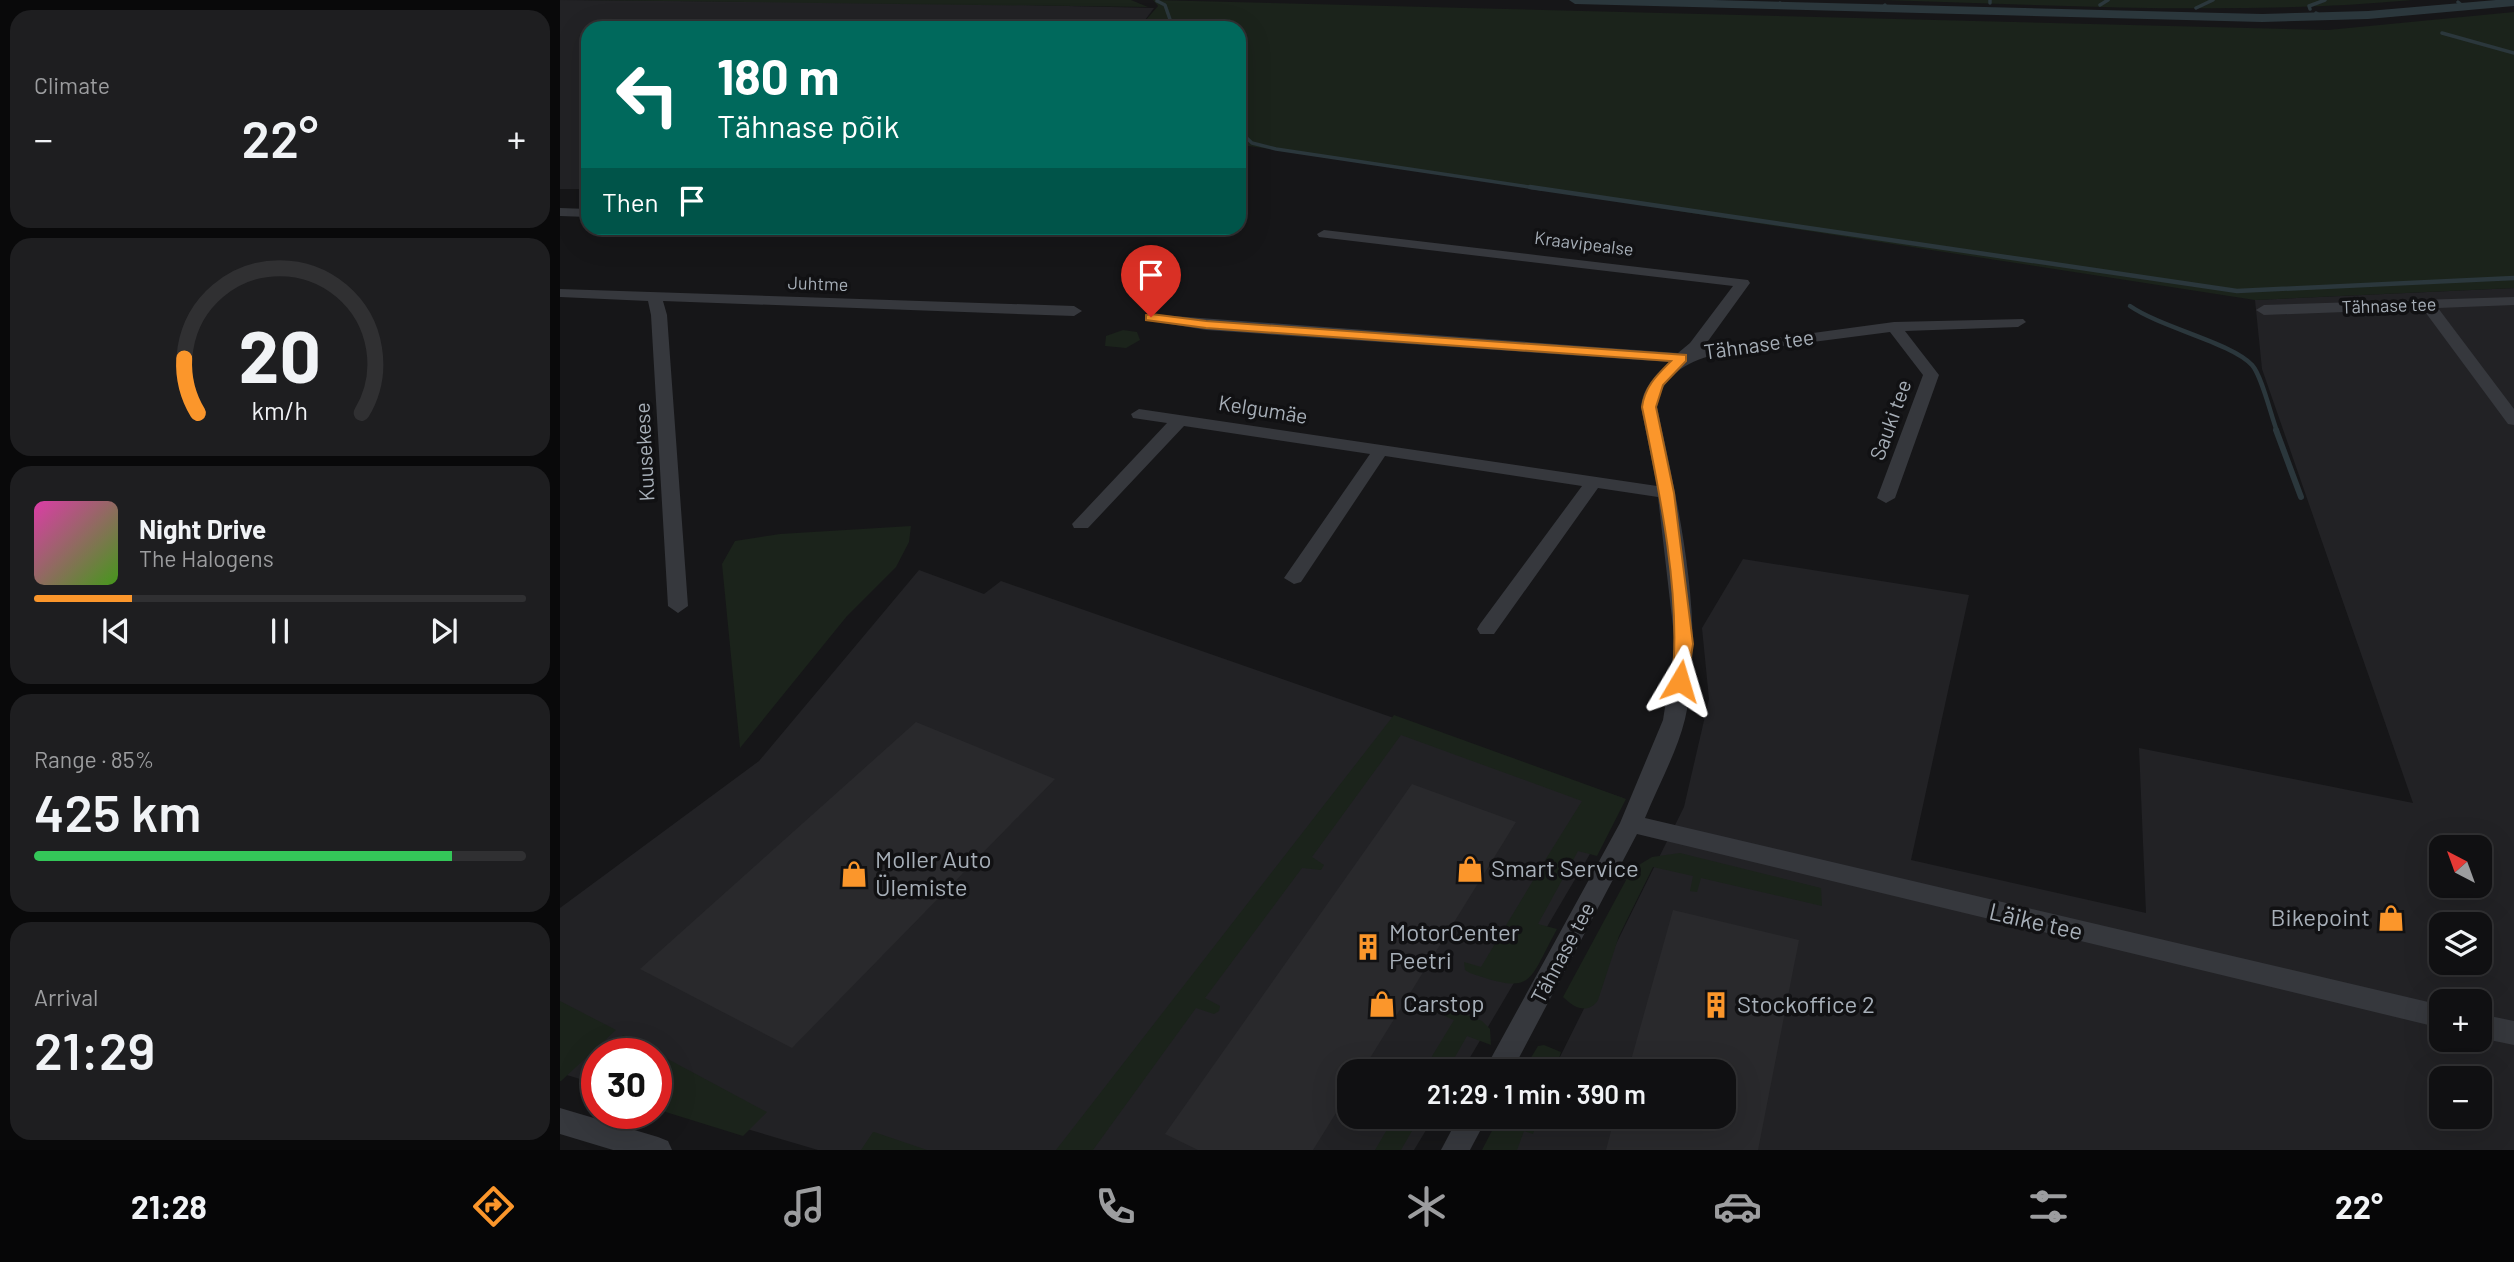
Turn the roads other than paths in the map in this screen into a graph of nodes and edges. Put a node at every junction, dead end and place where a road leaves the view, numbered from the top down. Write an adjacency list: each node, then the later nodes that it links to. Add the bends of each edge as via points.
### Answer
1 (560, 212): 2 (street)
2 (581, 213)
3 (1324, 233): 13 (street, Kraavipealse, via 1743,283)
4 (560, 293): 5 (street, Juhtme)
5 (654, 296): 9 (street, Juhtme); 23 (street, Kuusekese, via 660,327)
6 (2514, 301): 7 (street, Tähnase tee)
7 (2428, 305): 8 (street, Tähnase tee); 15 (street)
8 (2264, 310)
9 (1074, 311)
10 (1151, 317): 13 (street, via 1206,325)
11 (2018, 322): 12 (street, Tähnase tee)
12 (1894, 327): 13 (street, Tähnase tee, via 1712,350); 20 (street, Sauki tee, via 1931,375)
13 (1682, 358): 19 (street, Tähnase tee, via 1650,394)
14 (1139, 414): 16 (street, Kelgumäe)
15 (2514, 420)
16 (1180, 421): 17 (street, Kelgumäe); 21 (street)
17 (1380, 452): 18 (street, Kelgumäe); 22 (street)
18 (1592, 484): 19 (street, Kelgumäe); 24 (street)
19 (1667, 493): 25 (street, Tähnase tee, via 1685,644 1674,720)
20 (1886, 498)
21 (1081, 524)
22 (1294, 578)
23 (678, 606)
24 (1487, 629)
25 (1631, 824): 26 (street, Läike tee); 29 (street, Tähnase tee)
26 (2429, 1014)
27 (2492, 1028): 28 (street)
28 (2514, 1033)
29 (1505, 1059)
30 (560, 1121): 32 (street)
31 (1467, 1129): 33 (street)
32 (658, 1150)
33 (1455, 1150)

